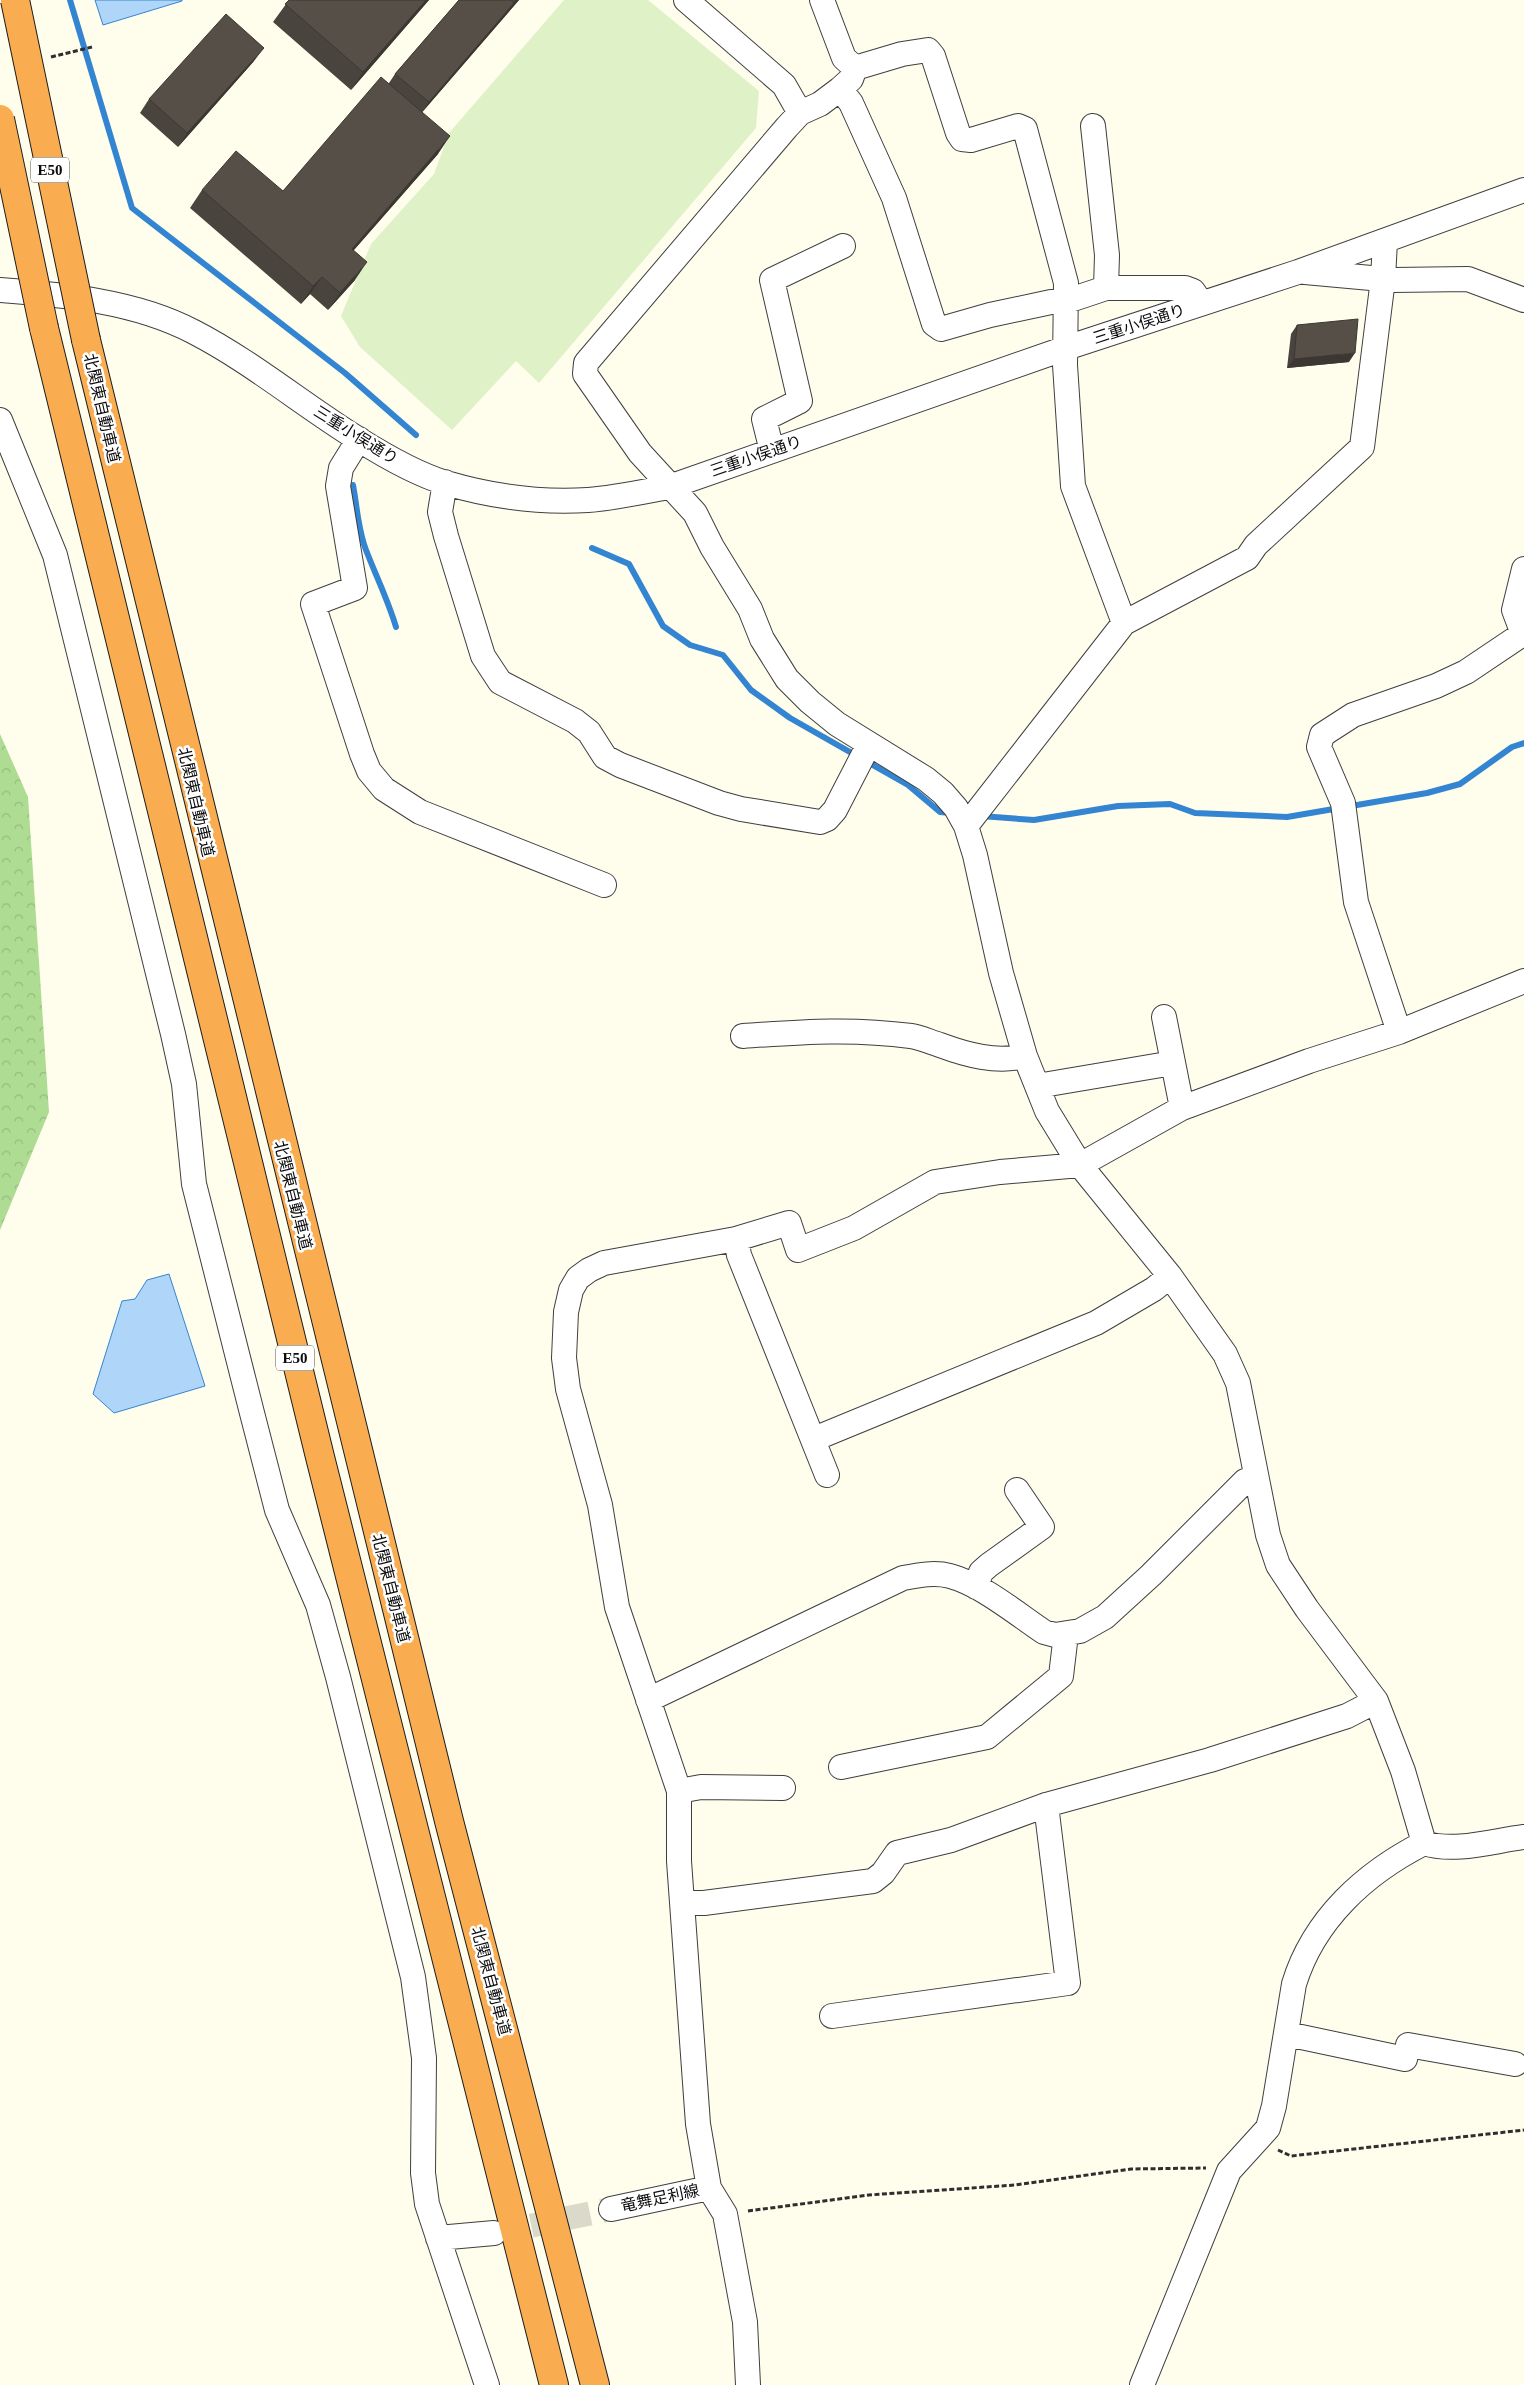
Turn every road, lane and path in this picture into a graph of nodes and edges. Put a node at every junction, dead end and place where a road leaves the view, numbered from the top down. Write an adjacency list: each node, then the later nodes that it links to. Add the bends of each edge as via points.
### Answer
1 (15, 0): 72 (highway, 北関東自動車道 / E50, bridge, via 86,340 210,859 447,1814)
2 (686, 0): 8 (street, via 784,85)
3 (822, 0): 6 (street, via 844,58)
4 (92, 47): 5 (path)
5 (48, 58)
6 (855, 68): 7 (street, via 851,79); 19 (street, via 928,50 933,56 962,139 971,140 1018,126 1025,129 1066,283)
7 (840, 89): 8 (street, via 820,104); 19 (street, via 851,103 894,198 934,324 941,329 990,315)
8 (800, 113): 26 (street, via 586,364 585,374 640,453)
9 (0, 119): 71 (highway, E50, bridge, via 44,328 320,1457)
10 (1093, 126): 16 (street, via 1107,256)
11 (1524, 190): 12 (street, 三重小俣通り)
12 (1385, 241): 14 (street, 三重小俣通り); 15 (street)
13 (843, 246): 24 (street, via 772,280 800,400 764,419)
14 (1298, 272): 15 (street); 20 (street, 三重小俣通り)
15 (1383, 279): 18 (street, via 1468,279); 28 (street, via 1362,447 1256,545 1247,558)
16 (1106, 288): 19 (street); 20 (street, via 1186,288 1193,291)
17 (0, 290): 23 (street, 三重小俣通り, via 94,300 151,315 193,331)
18 (1524, 300)
19 (1064, 302): 21 (street)
20 (1201, 303): 21 (street, 三重小俣通り)
21 (1066, 348): 24 (street, 三重小俣通り); 28 (street, via 1073,486)
22 (0, 420): 69 (street, via 55,555 174,1034 184,1084 194,1184 277,1510 318,1605 338,1677 413,1977 424,2058 423,2173 427,2204)
23 (359, 439): 25 (street, 三重小俣通り, via 402,464); 32 (street, via 341,468 338,486 355,588 313,604 370,771 384,788 420,812)
24 (772, 451): 26 (street, 三重小俣通り)
25 (445, 482): 26 (street, 三重小俣通り, via 493,493 543,499 595,499); 30 (street, via 441,498 442,520 466,606 490,669 500,682 589,732 605,756 620,765 718,803 820,822 827,820 835,810)
26 (669, 487): 30 (street, via 695,513 787,679 810,702)
27 (1524, 569): 29 (street, via 1514,610)
28 (1124, 623): 31 (street)
29 (1523, 634): 35 (street, via 1466,672 1353,715 1322,735 1319,747 1343,803 1356,902)
30 (869, 744): 31 (street, via 943,793)
31 (966, 826): 37 (street)
32 (604, 885)
33 (1524, 981): 35 (street)
34 (1164, 1016): 38 (street)
35 (1399, 1032): 40 (street)
36 (743, 1036): 37 (street, via 832,1030 878,1032 914,1036 970,1055 1010,1060)
37 (1025, 1056): 39 (street)
38 (1173, 1063): 39 (street); 40 (street)
39 (1037, 1086): 41 (street, via 1060,1134)
40 (1182, 1108): 41 (street)
41 (1080, 1164): 42 (street, via 935,1182 854,1228 798,1250 789,1223); 43 (street)
42 (736, 1239): 44 (street, via 739,1255); 50 (street, via 604,1262 578,1278 571,1290 566,1312 564,1358 568,1389 600,1505 617,1607)
43 (1170, 1276): 44 (street, via 1126,1307 1082,1329); 46 (street, via 1225,1354 1246,1419)
44 (814, 1439): 45 (street)
45 (827, 1475)
46 (1256, 1477): 49 (street, via 1245,1481 1104,1617 1080,1632); 51 (street, via 1278,1565)
47 (1017, 1490): 48 (street, via 1042,1527 981,1572)
48 (976, 1587): 49 (street, via 1044,1632); 50 (street, via 950,1576 929,1574 903,1578)
49 (1066, 1634): 52 (street, via 1061,1676 987,1738)
50 (648, 1700): 54 (street)
51 (1376, 1701): 55 (street, via 1348,1716 1210,1760); 57 (street, via 1403,1771)
52 (841, 1767)
53 (783, 1788): 54 (street)
54 (679, 1790): 58 (street, via 679,1861)
55 (1046, 1805): 58 (street, via 951,1840 897,1853 873,1881); 59 (street, via 1068,1983)
56 (1524, 1837): 57 (street, via 1462,1846 1435,1847)
57 (1424, 1843): 60 (street, via 1372,1874 1324,1923 1300,1964)
58 (683, 1903): 65 (street, via 698,2124)
59 (832, 2016)
60 (1287, 2034): 61 (street, via 1405,2059 1408,2045); 63 (street, via 1274,2106 1268,2128)
61 (1515, 2064)
62 (1524, 2130): 63 (path, via 1291,2156)
63 (1259, 2140): 64 (street)
64 (1229, 2171): 67 (path, via 1131,2169 1016,2186 870,2195); 74 (street)
65 (709, 2188): 66 (street, 竜舞足利線); 67 (street)
66 (611, 2209)
67 (725, 2214): 73 (street, via 745,2322)
68 (494, 2234): 69 (street)
69 (438, 2238): 70 (street)
70 (487, 2385)
71 (554, 2385)
72 (595, 2385)
73 (748, 2385)
74 (1142, 2385)

